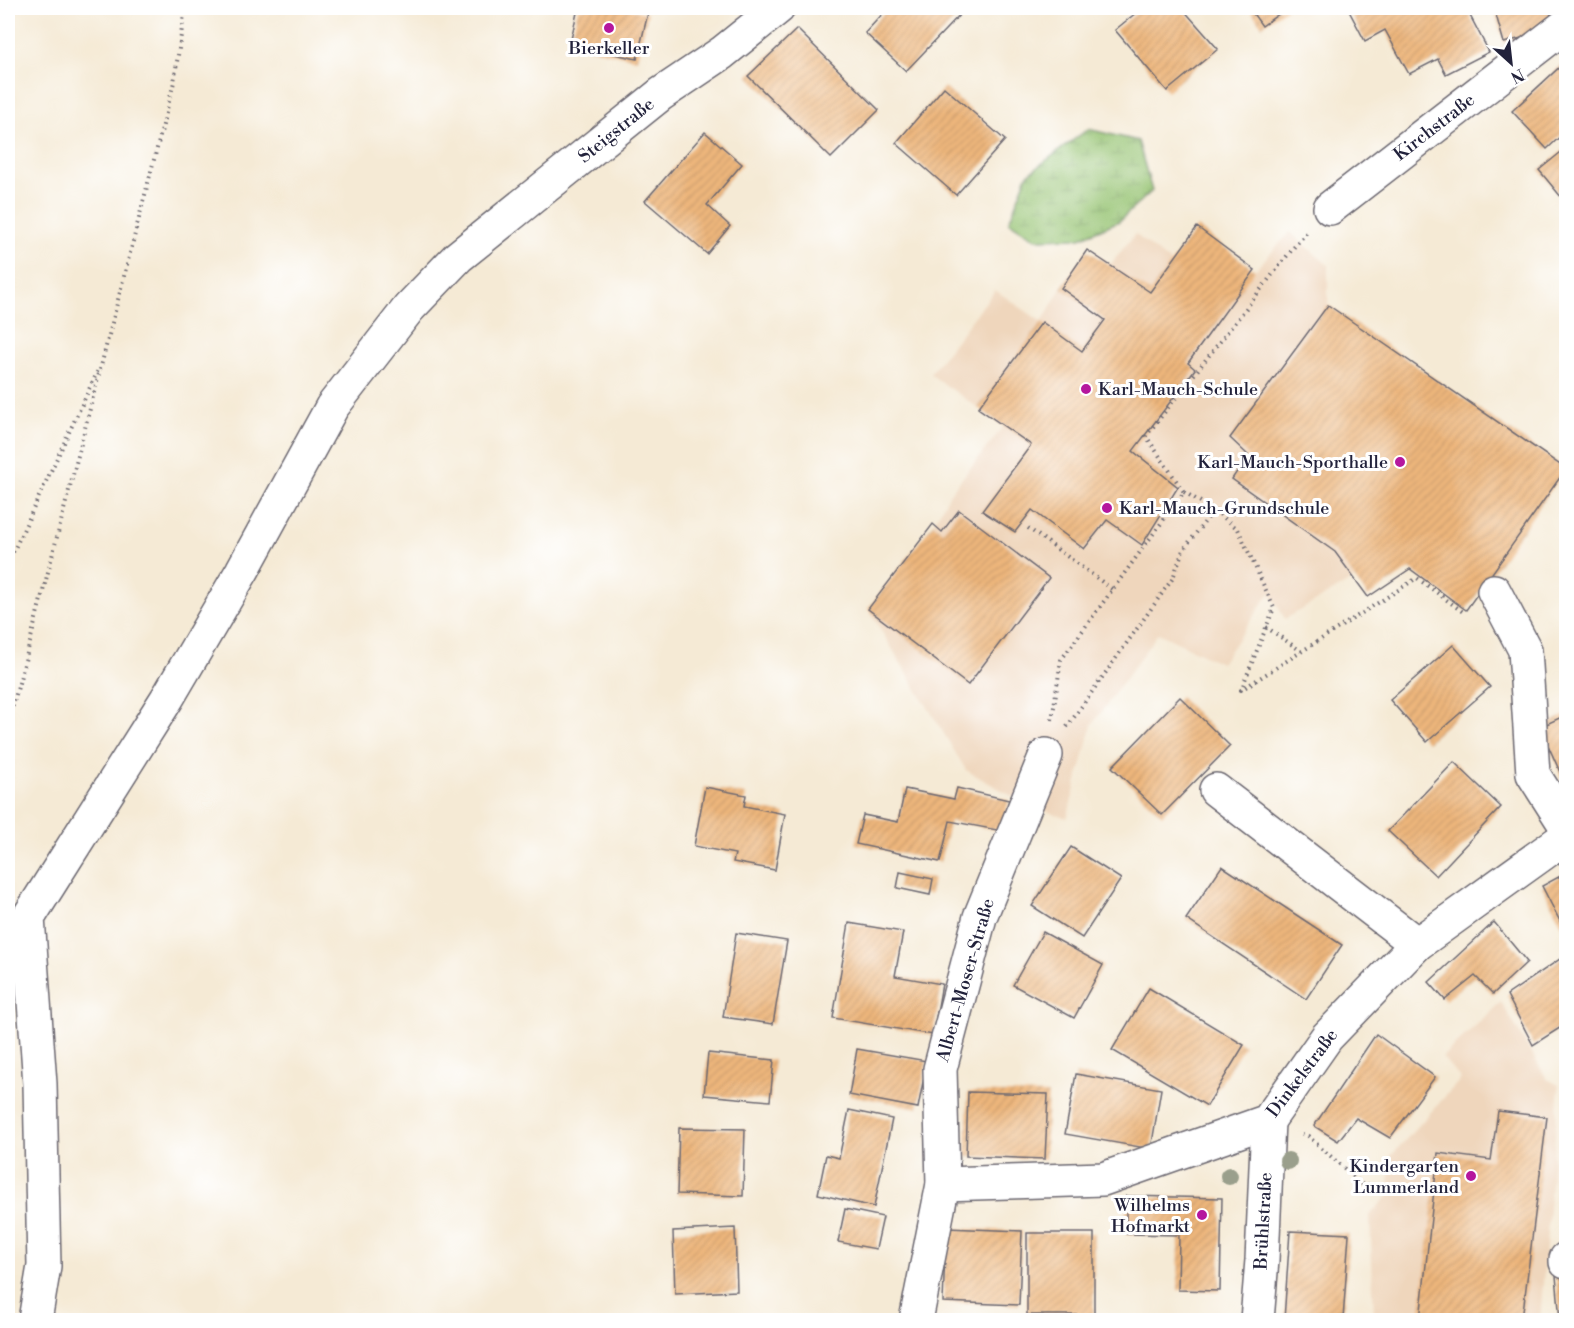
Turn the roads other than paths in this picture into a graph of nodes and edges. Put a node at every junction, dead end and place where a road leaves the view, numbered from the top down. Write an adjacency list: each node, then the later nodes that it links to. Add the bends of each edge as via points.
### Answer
1 (745, 8): 4 (street)
2 (778, 8): 4 (street, Steigstraße)
3 (1566, 25): 5 (street, Kirchstraße)
4 (722, 52): 14 (street, Steigstraße, via 661,94 458,257 409,308 332,407 168,697 28,918 40,1084 44,1266)
5 (1330, 208)
6 (1494, 591): 9 (street, via 1525,650 1533,774)
7 (1046, 755): 13 (street, Albert-Moser-Straße, via 980,917 940,1069)
8 (1216, 790): 11 (street)
9 (1566, 826)
10 (1566, 837): 11 (street, Dinkelstraße)
11 (1417, 944): 12 (street, Dinkelstraße, via 1327,1037)
12 (1268, 1121): 13 (street, Dinkelstraße, via 1103,1179); 16 (street, Brühlstraße)
13 (943, 1184): 15 (street, Albert-Moser-Straße)
14 (35, 1320)
15 (916, 1320)
16 (1257, 1320)

